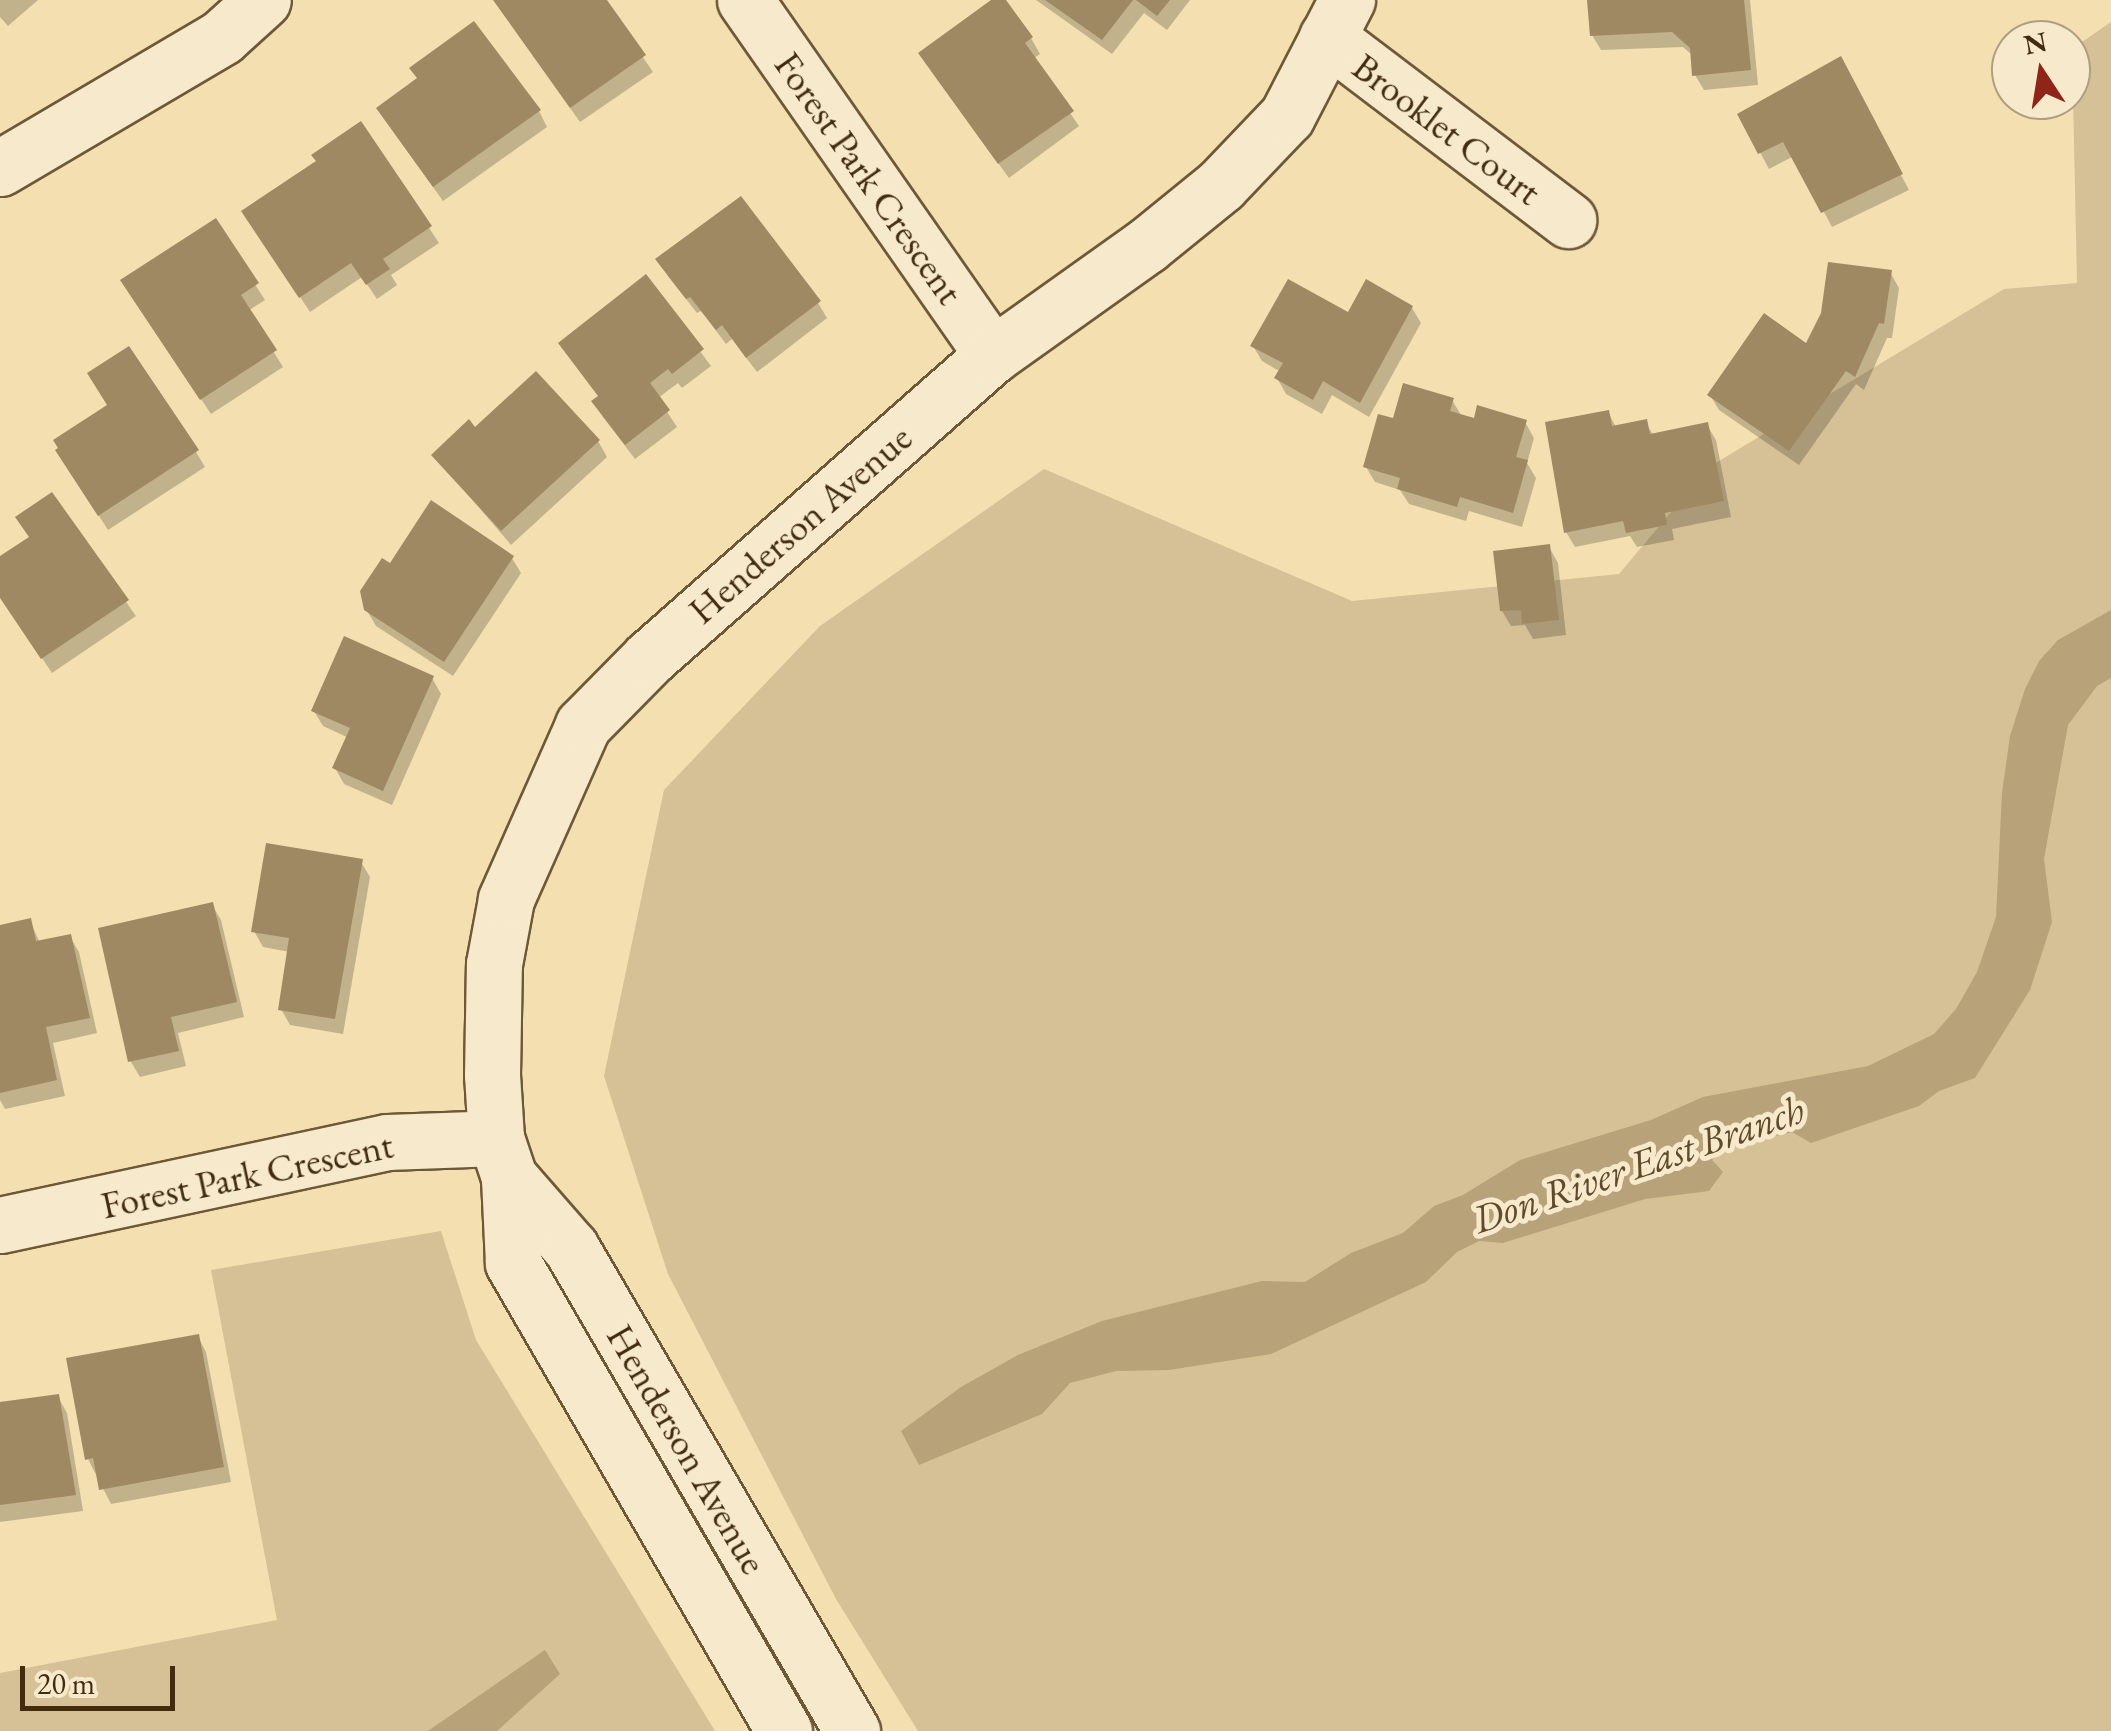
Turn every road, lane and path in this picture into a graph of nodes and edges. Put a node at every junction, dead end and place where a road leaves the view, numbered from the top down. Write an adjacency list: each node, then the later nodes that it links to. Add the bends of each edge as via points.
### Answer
1 (262, 0): 4 (street, via 222,37)
2 (746, 0): 6 (street, Forest Park Crescent)
3 (1337, 18): 5 (street, Brooklet Court); 6 (street, Henderson Avenue, via 1287,116 1221,184)
4 (0, 168)
5 (1568, 220)
6 (993, 354): 7 (street, Henderson Avenue, via 649,658 583,726 506,898 494,964 492,1075)
7 (502, 1157): 8 (street, Forest Park Crescent, via 387,1142); 9 (street, Henderson Avenue, via 513,1263); 10 (street, Henderson Avenue, via 571,1248)
8 (0, 1225)
9 (784, 1731)
10 (852, 1731)

